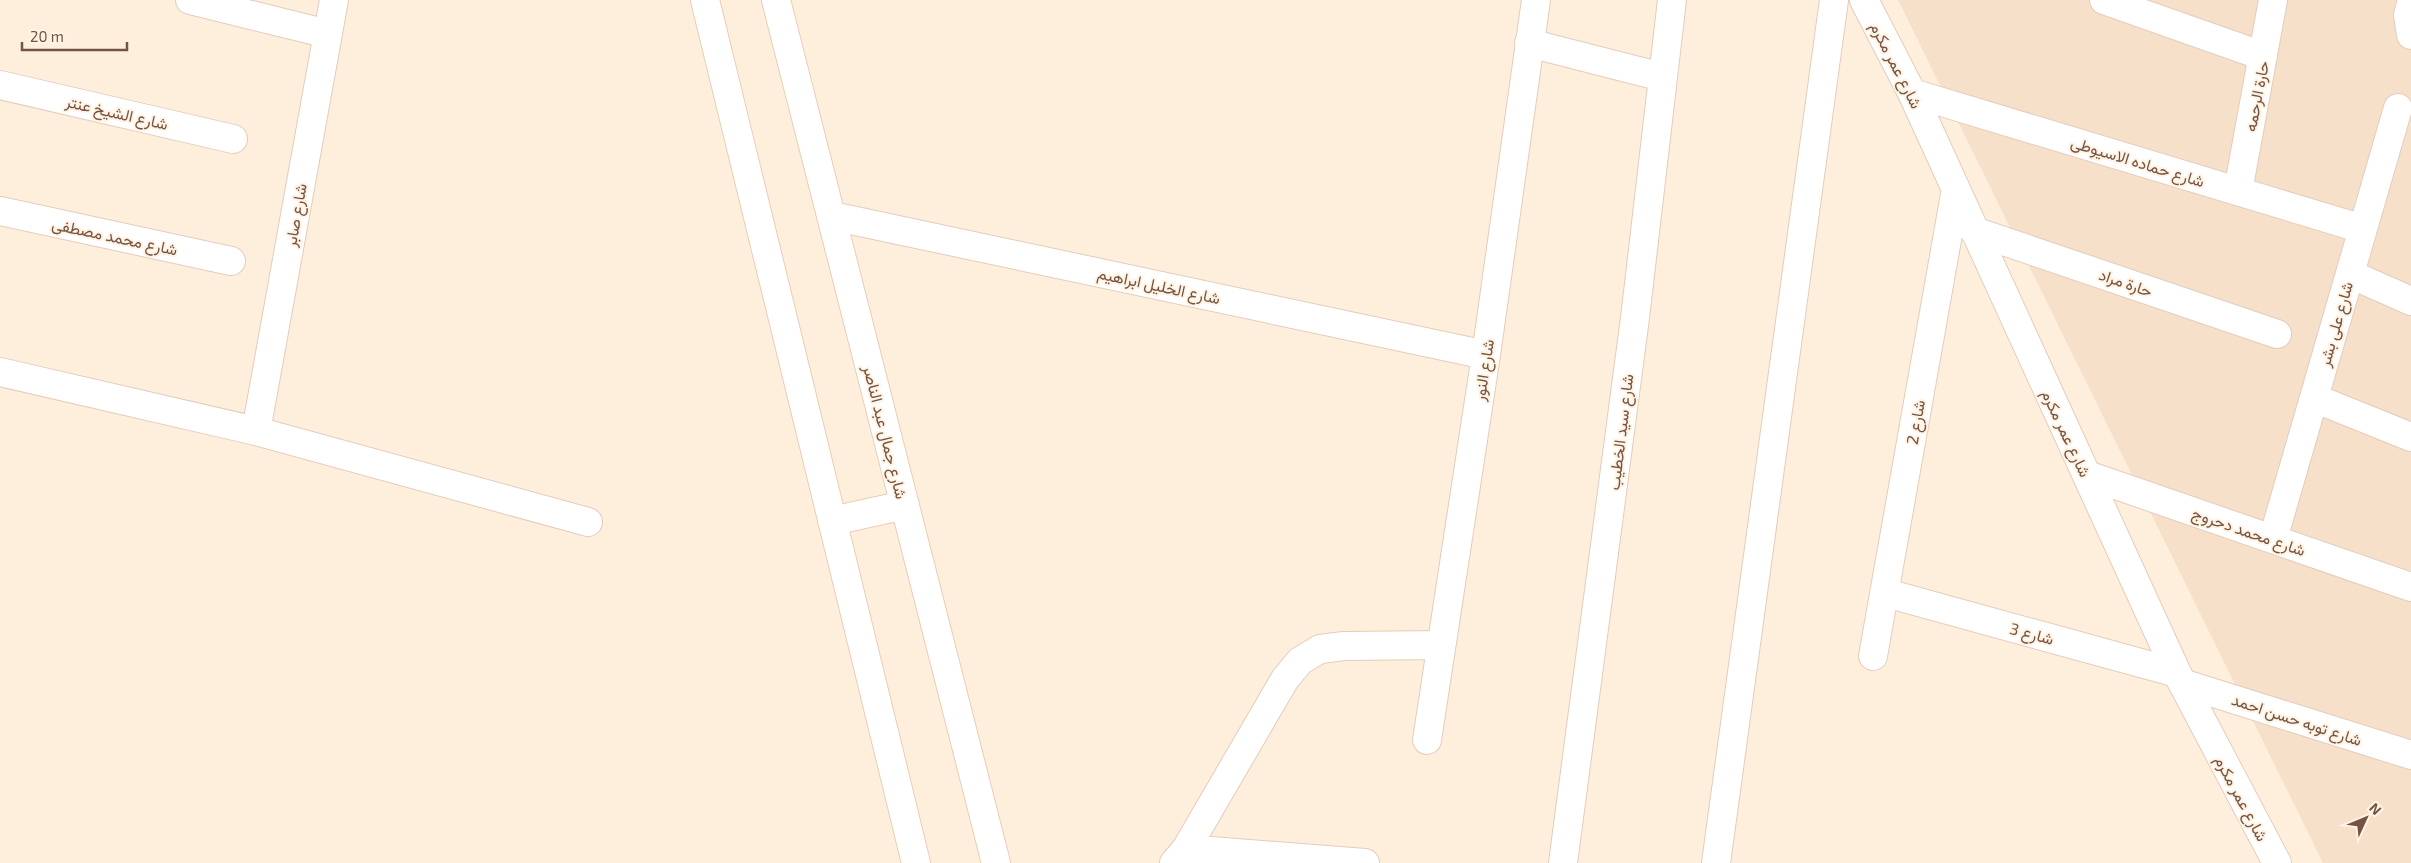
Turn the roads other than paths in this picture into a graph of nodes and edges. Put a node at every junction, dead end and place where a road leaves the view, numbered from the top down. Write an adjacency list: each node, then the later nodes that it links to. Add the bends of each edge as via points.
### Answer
1 (190, 0): 12 (street)
2 (334, 0): 12 (street, شارع صابر)
3 (705, 0): 38 (street)
4 (776, 0): 24 (street, شارع جمال عبد الناصر)
5 (1536, 0): 14 (street, شارع النور)
6 (1672, 0): 16 (street, شارع سيد الخطيب)
7 (1834, 0): 53 (street)
8 (1864, 0): 18 (street, شارع عمر مكرم)
9 (2104, 0): 15 (street)
10 (2273, 0): 15 (street, حارة الرحمه)
11 (2411, 3): 13 (street, via 2408,15)
12 (328, 34): 34 (street, شارع صابر)
13 (2411, 35)
14 (1530, 43): 16 (street); 31 (street, شارع النور)
15 (2263, 56): 22 (street, حارة الرحمه)
16 (1662, 77): 52 (street, شارع سيد الخطيب)
17 (0, 85): 20 (street, شارع الشيخ عنتر)
18 (1912, 93): 21 (street, شارع عمر مكرم); 22 (street, شارع حماده الاسيوطى)
19 (2398, 108): 25 (street, شارع على بشر)
20 (234, 139)
21 (1956, 189): 26 (street, شارع عمر مكرم); 42 (street, شارع 2)
22 (2238, 191): 25 (street, شارع حماده الاسيوطى)
23 (0, 211): 27 (street, شارع محمد مصطفى)
24 (832, 216): 31 (street, شارع الخليل ابراهيم); 37 (street, شارع جمال عبد الناصر)
25 (2363, 229): 28 (street, شارع على بشر)
26 (1974, 231): 30 (street, حارة مراد); 36 (street, شارع عمر مكرم)
27 (231, 261)
28 (2350, 274): 29 (street); 33 (street, شارع على بشر)
29 (2411, 301)
30 (2277, 334)
31 (1486, 354): 43 (street, شارع النور)
32 (0, 372): 34 (street)
33 (2314, 398): 35 (street); 40 (street, شارع على بشر)
34 (256, 431): 39 (street)
35 (2411, 437)
36 (2087, 475): 40 (street, شارع محمد دحروج); 45 (street, شارع عمر مكرم)
37 (905, 505): 38 (street); 50 (street, شارع جمال عبد الناصر)
38 (832, 521): 49 (street)
39 (588, 522)
40 (2273, 539): 41 (street, شارع محمد دحروج)
41 (2411, 587)
42 (1886, 593): 44 (street, شارع 2); 45 (street, شارع 3)
43 (1441, 645): 46 (street, شارع النور); 48 (street, via 1344,646 1320,649 1300,660 1285,678)
44 (1873, 656)
45 (2180, 678): 47 (street, شارع توبه حسن احمد); 54 (street, شارع عمر مكرم)
46 (1427, 740)
47 (2411, 755)
48 (1180, 856): 51 (street)
49 (916, 863)
50 (996, 863)
51 (1365, 863)
52 (1563, 863)
53 (1716, 863)
54 (2277, 863)

